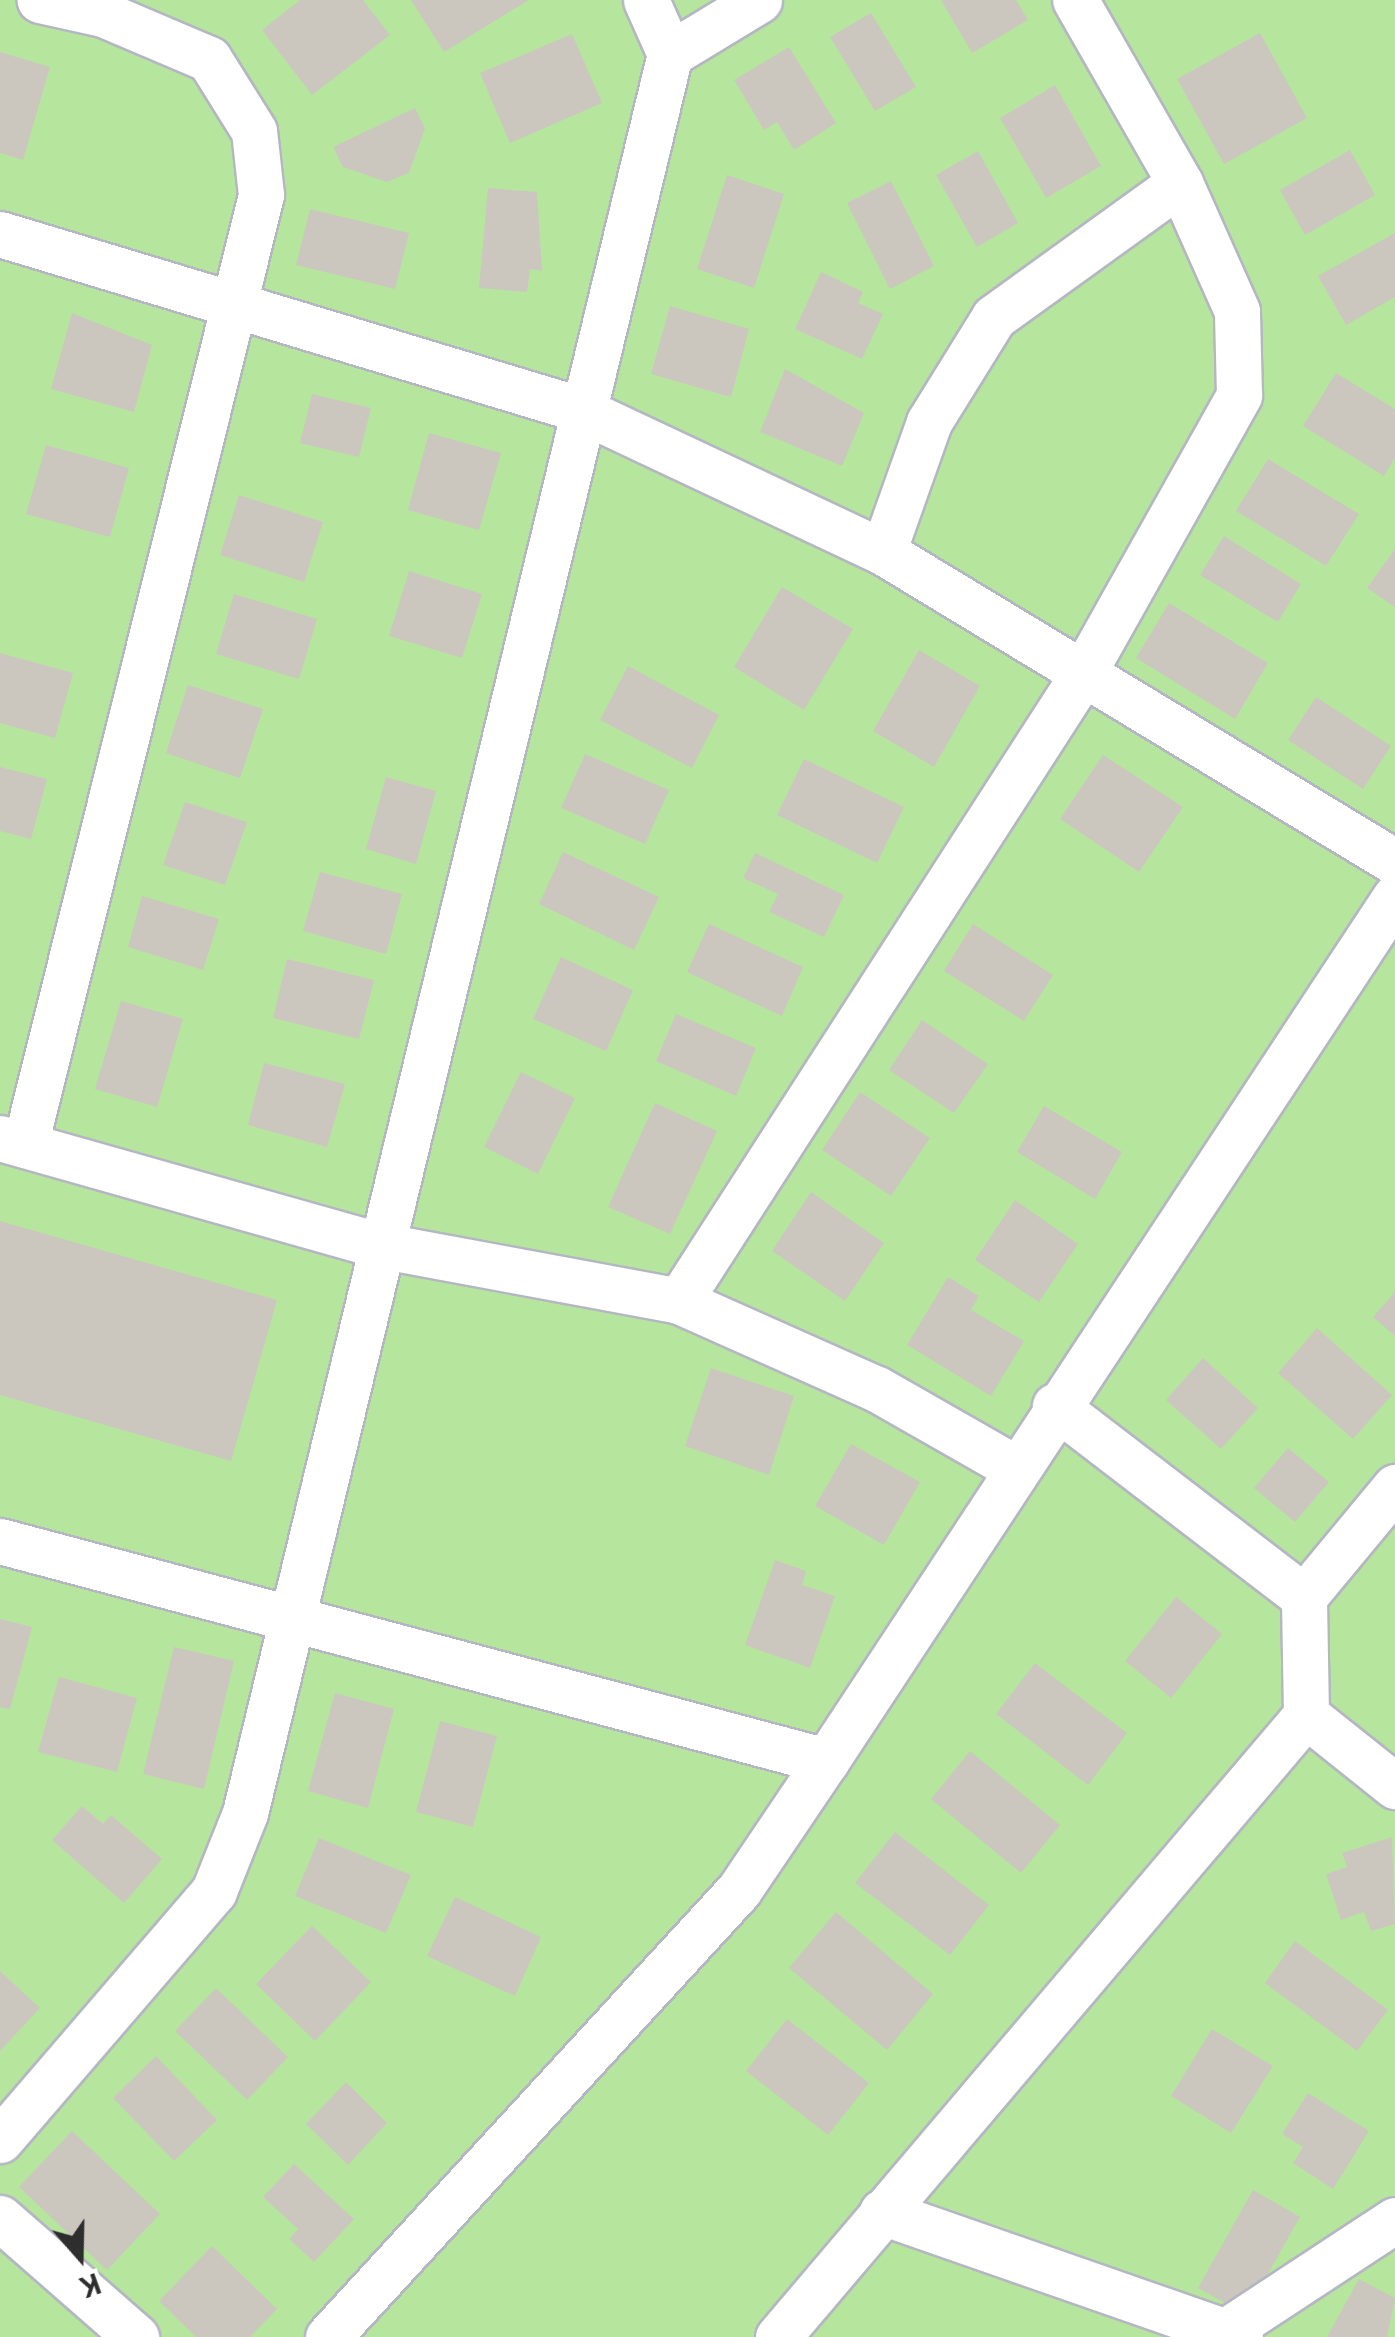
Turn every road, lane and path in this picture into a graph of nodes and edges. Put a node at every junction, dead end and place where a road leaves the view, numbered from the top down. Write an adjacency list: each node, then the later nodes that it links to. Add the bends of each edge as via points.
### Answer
1 (40, 0): 8 (street, via 103,14 209,59 254,132 261,195)
2 (646, 0): 5 (street)
3 (759, 0): 5 (street)
4 (1075, 0): 6 (street)
5 (670, 54): 9 (street)
6 (1180, 183): 10 (street, via 994,317 929,422); 11 (street, via 1236,312 1239,395)
7 (0, 234): 8 (street)
8 (237, 308): 9 (street); 14 (street)
9 (579, 409): 10 (street); 15 (street)
10 (883, 552): 11 (street)
11 (1080, 677): 12 (street); 16 (street)
12 (1395, 862)
13 (1395, 897): 17 (street)
14 (13, 1141): 15 (street)
15 (378, 1246): 16 (street); 22 (street)
16 (679, 1301): 18 (street, via 877,1389)
17 (1056, 1406): 18 (street); 21 (street)
18 (1014, 1467): 24 (street)
19 (1395, 1487): 21 (street)
20 (0, 1541): 22 (street)
21 (1304, 1597): 23 (street)
22 (297, 1624): 24 (street); 26 (street, via 214,1891)
23 (1306, 1715): 25 (street); 27 (street)
24 (826, 1761): 32 (street, via 739,1890)
25 (1395, 1786)
26 (0, 2140)
27 (882, 2212): 30 (street); 33 (street)
28 (0, 2218): 31 (street)
29 (1395, 2220): 30 (street)
30 (1233, 2334)
31 (136, 2337)
32 (328, 2337)
33 (778, 2337)

